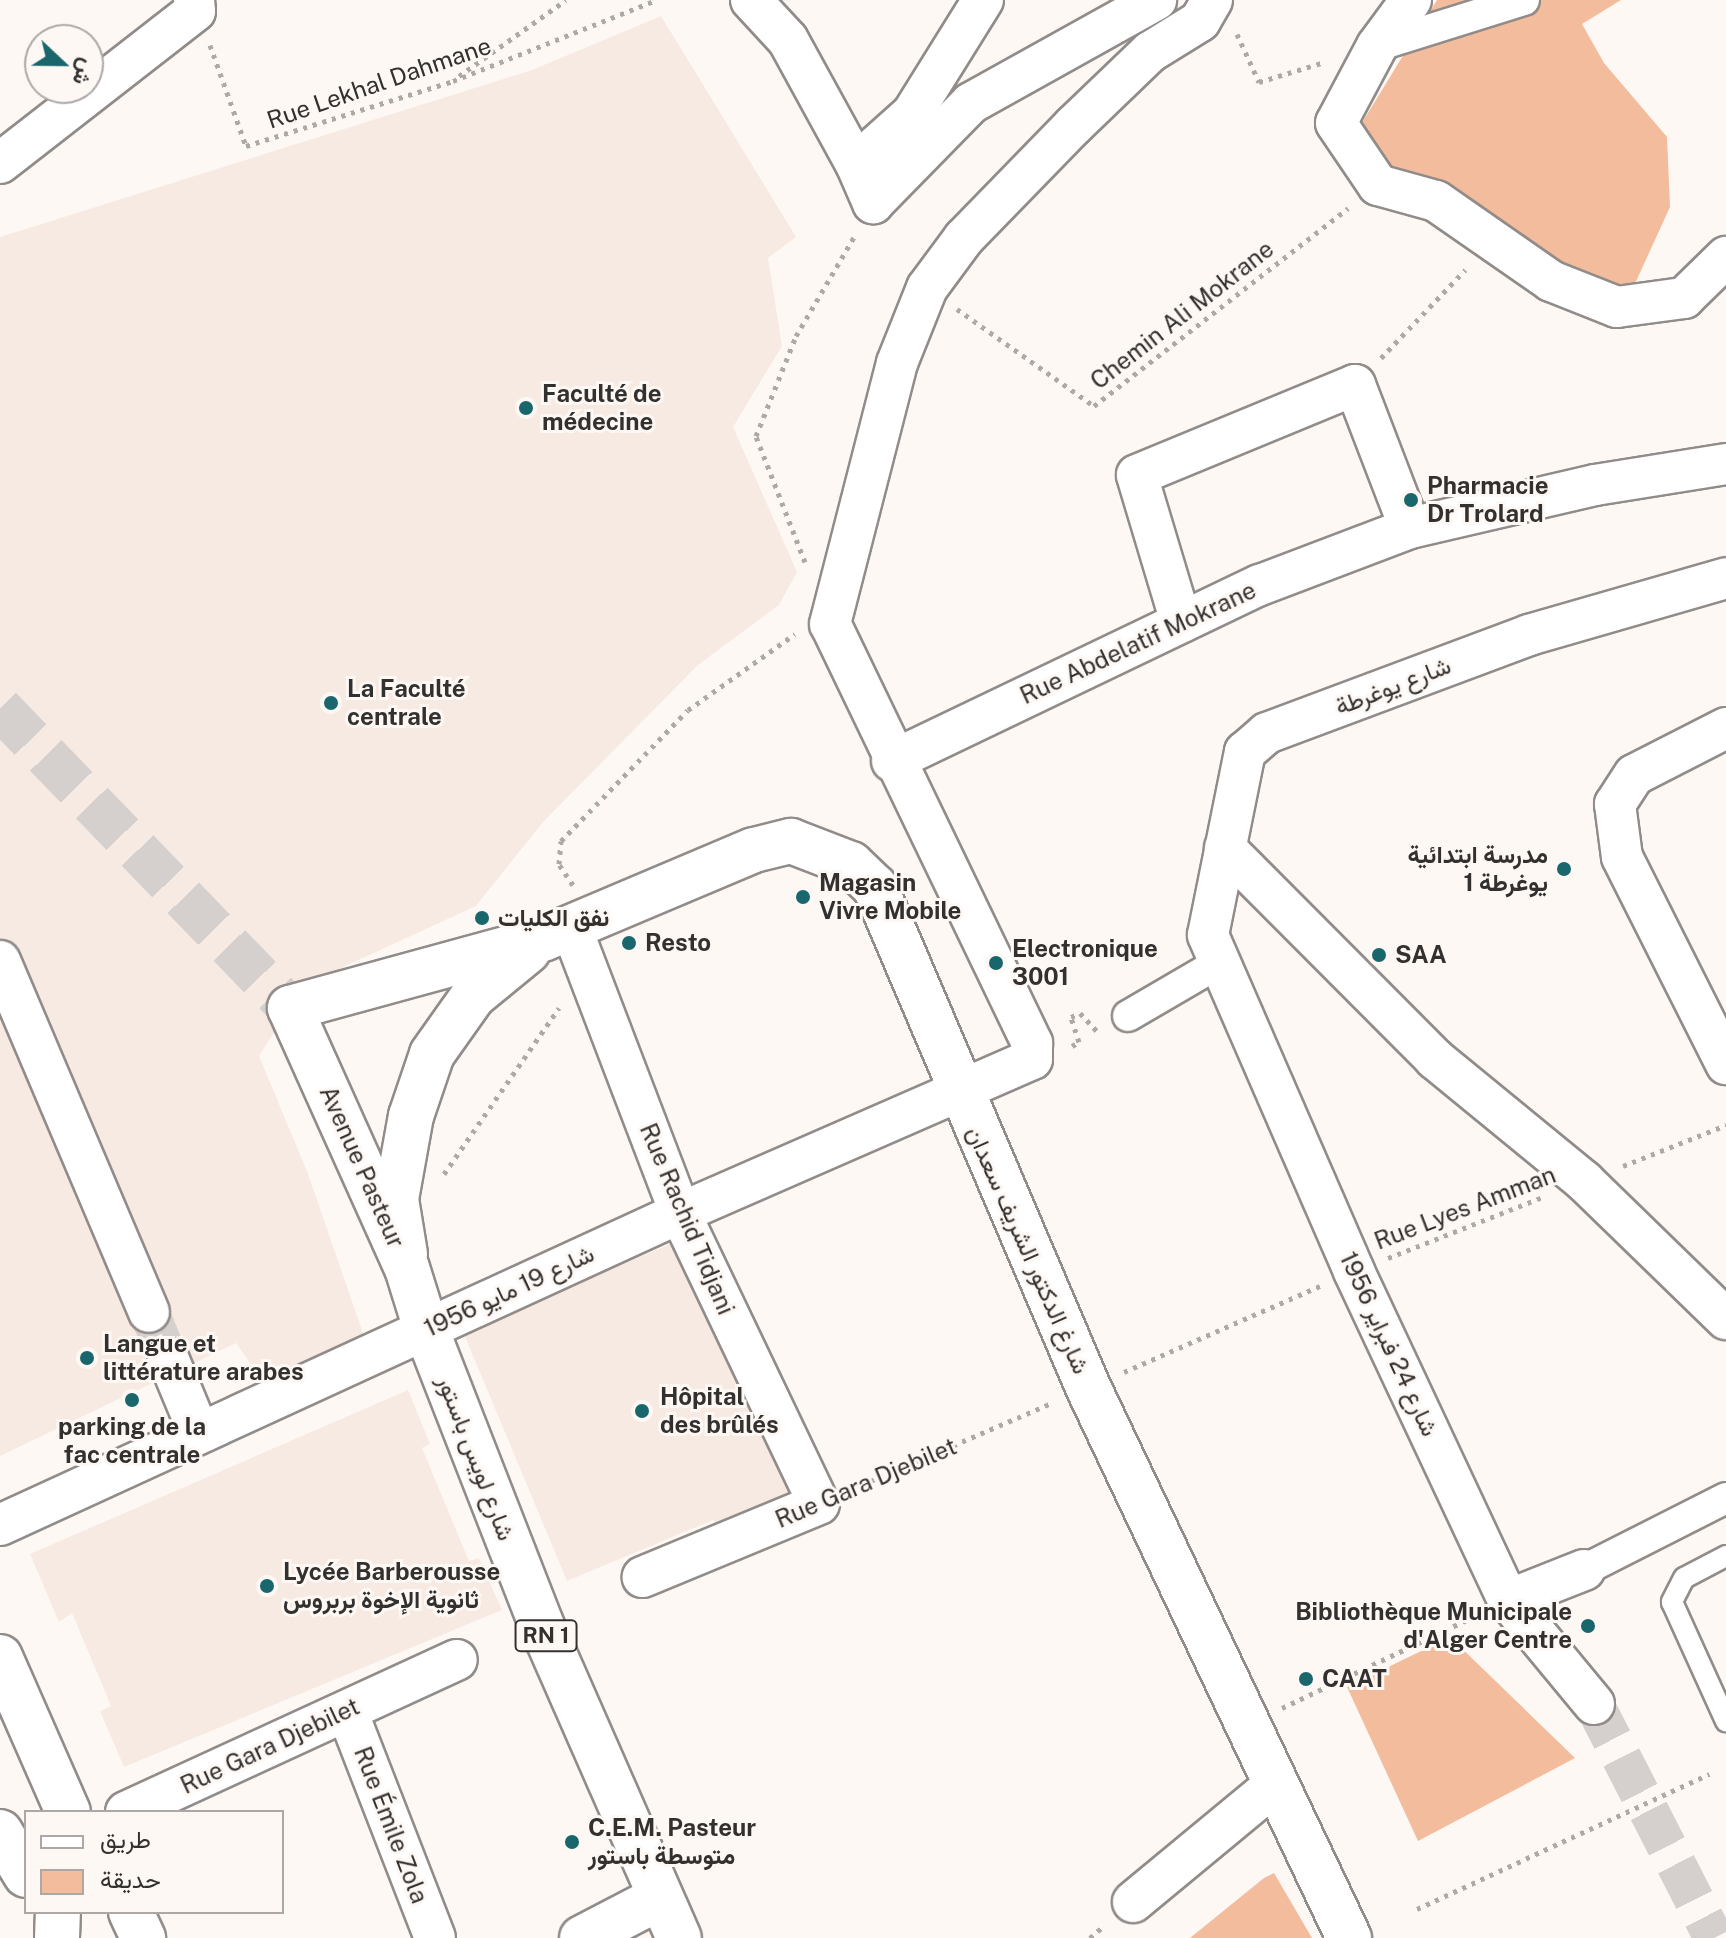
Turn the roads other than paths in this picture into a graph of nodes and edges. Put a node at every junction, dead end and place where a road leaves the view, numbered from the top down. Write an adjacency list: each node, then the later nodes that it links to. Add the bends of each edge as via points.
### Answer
1 (751, 0): 10 (street, via 788,40)
2 (983, 0): 10 (street, via 912,114)
3 (1156, 0): 10 (street, via 971,103 873,203)
4 (1411, 0): 8 (street)
5 (1524, 0): 8 (street)
6 (194, 6): 9 (street)
7 (1223, 14): 17 (street, via 1200,21 1150,52 964,238 927,288 897,363 830,624)
8 (1377, 46): 11 (street, via 1336,123 1378,185 1436,201 1551,281 1617,307 1684,298)
9 (0, 163)
10 (856, 164)
11 (1726, 257)
12 (1726, 464): 13 (street, Rue Abdelatif Mokrane, via 1595,485)
13 (1410, 528): 15 (street, Rue Abdelatif Mokrane, via 1260,585); 15 (street, via 1355,385 1137,475)
14 (1726, 578): 18 (street, شارع يوغرطة, via 1529,635 1267,733 1245,752)
15 (1181, 622): 17 (street, Rue Abdelatif Mokrane)
16 (1726, 728): 24 (street, via 1634,775 1615,804 1622,857)
17 (892, 761): 25 (street, شارع 19 مايو 1956, via 1032,1043 1032,1059 1022,1068)
18 (1225, 848): 20 (street, شارع يوغرطة); 29 (street, via 1435,1059 1584,1181)
19 (570, 927): 22 (main road, شارغ الدكتور الشريف سعدان / RN 1); 25 (main road, شارغ الدكتور الشريف سعدان / RN 1, via 754,850 791,841 827,851 875,887); 26 (street, Rue Rachid Tidjani); 27 (main road, شارغ الدكتور الشريف سعدان / RN 1, via 473,996 432,1054 411,1116 396,1199)
20 (1215, 948): 23 (street); 39 (street, شارع 24 فبراير 1956, via 1354,1271)
21 (0, 961): 28 (street)
22 (290, 1008): 27 (main road, Avenue Pasteur / RN 1)
23 (1128, 1016)
24 (1726, 1064)
25 (958, 1092): 26 (street, شارع 19 مايو 1956); 45 (main road, شارغ الدكتور الشريف سعدان / RN 1)
26 (680, 1213): 30 (street, شارع 19 مايو 1956); 34 (street, Rue Rachid Tidjani)
27 (407, 1268): 30 (main road, Avenue Pasteur / RN 1)
28 (149, 1312)
29 (1726, 1319)
30 (426, 1329): 32 (street, شارع 19 مايو 1956); 50 (main road, شارع لويس باستور / RN 1, via 541,1624)
31 (168, 1358): 32 (street)
32 (199, 1433): 35 (street, شارع 19 مايو 1956)
33 (1726, 1498): 37 (street)
34 (819, 1504): 38 (street, Rue Gara Djebilet)
35 (0, 1525)
36 (1726, 1556): 44 (lane, via 1684,1578 1672,1602)
37 (1584, 1570): 39 (street)
38 (643, 1577)
39 (1508, 1600): 42 (street, شارع 24 فبراير 1956)
40 (0, 1657): 46 (main road)
41 (457, 1660): 43 (street, Rue Gara Djebilet)
42 (1594, 1704)
43 (347, 1711): 47 (street, Rue Gara Djebilet); 54 (street, Rue Émile Zola)
44 (1726, 1721)
45 (1273, 1786): 51 (street); 57 (main road, شارغ الدكتور الشريف سعدان / RN 1)
46 (67, 1810)
47 (130, 1810)
48 (0, 1832): 49 (main road)
49 (24, 1872)
50 (659, 1898): 55 (main road); 56 (main road, شارع لويس باستور / RN 1)
51 (1133, 1902)
52 (132, 1914): 53 (main road)
53 (143, 1938)
54 (435, 1938)
55 (582, 1938)
56 (679, 1938)
57 (1349, 1938)

